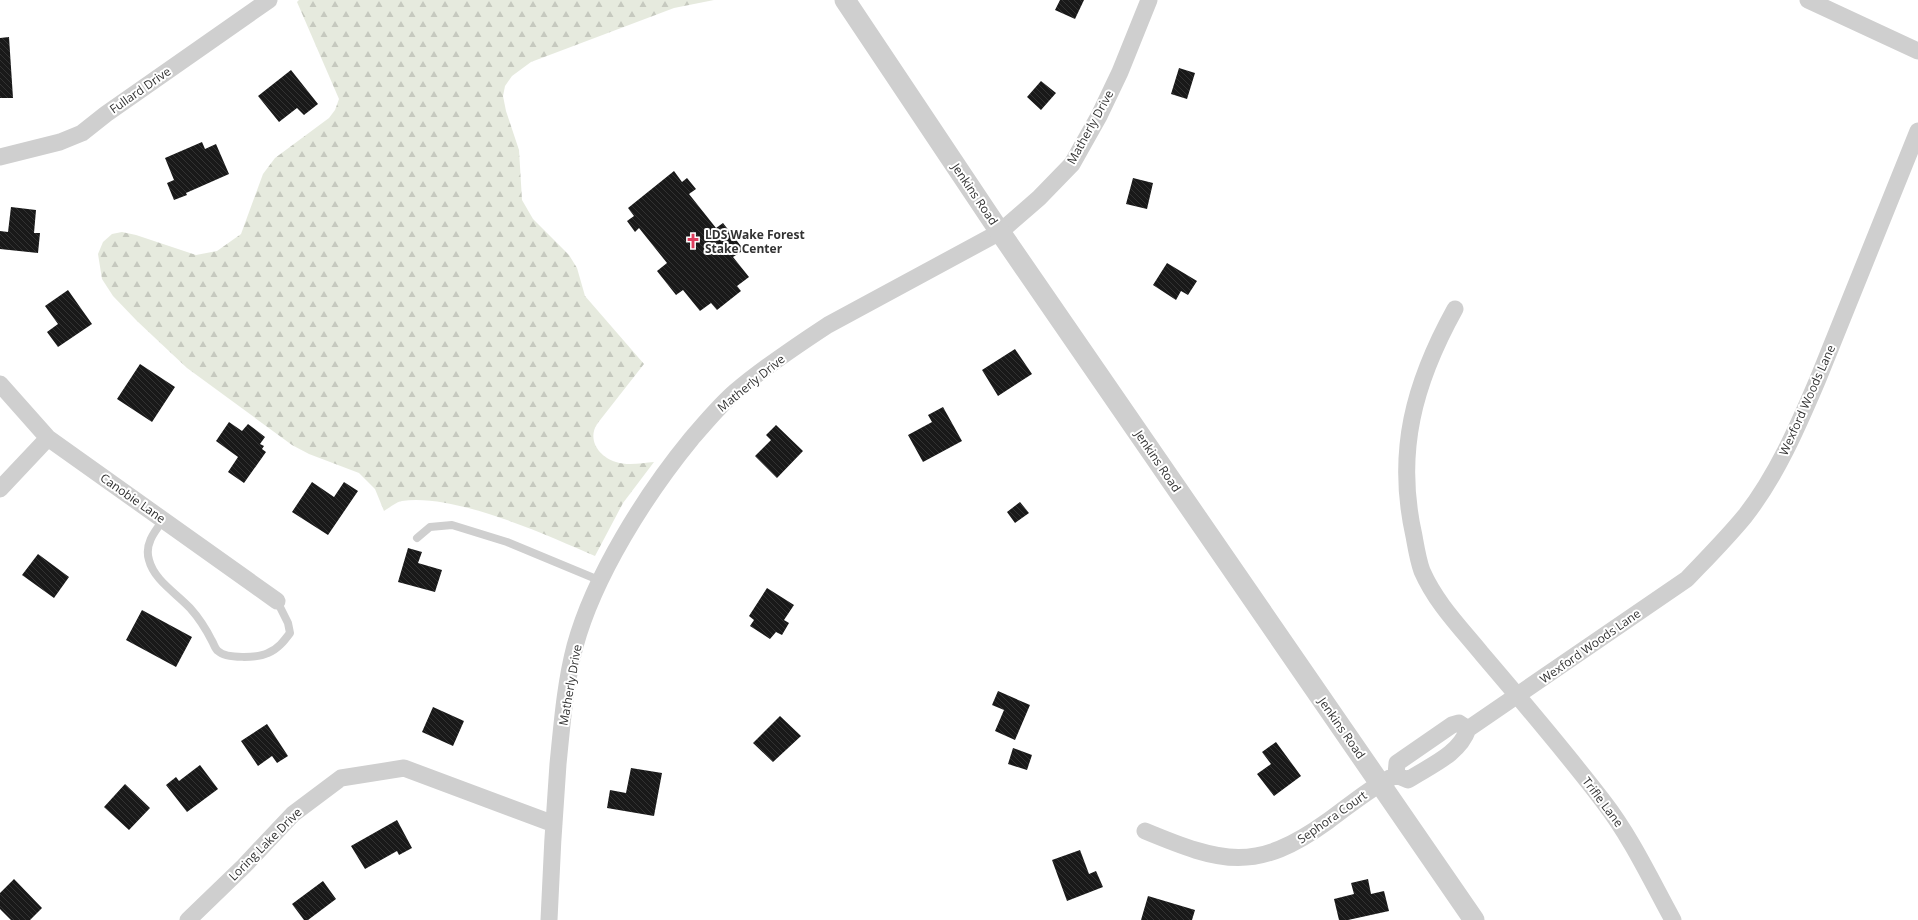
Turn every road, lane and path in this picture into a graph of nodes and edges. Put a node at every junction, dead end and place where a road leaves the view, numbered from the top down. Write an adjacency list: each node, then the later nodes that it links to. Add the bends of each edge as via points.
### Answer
1 (269, 0): 7 (street, Fullard Drive, via 82,133 60,142)
2 (845, 0): 8 (street, Jenkins Road)
3 (1149, 0): 8 (street, Matherly Drive, via 1108,97 1072,164 1039,198)
4 (1808, 0): 5 (street)
5 (1918, 51)
6 (1918, 131): 17 (street, Wexford Woods Lane, via 1801,420 1782,458 1746,515 1717,549 1687,578)
7 (0, 157)
8 (1000, 232): 15 (street, Matherly Drive, via 828,325 735,392 715,411 667,470 622,541); 18 (street, Jenkins Road)
9 (1455, 309): 17 (street, Trifle Lane, via 1438,339 1415,400 1407,455 1408,512 1421,570 1444,609)
10 (0, 384): 11 (street, Canobie Lane)
11 (48, 438): 12 (street); 13 (street, Canobie Lane)
12 (0, 489)
13 (164, 519): 16 (street, Canobie Lane); 16 (lane, via 154,532 148,548 149,560 156,575 195,614 218,651 226,656 253,656 268,654 282,644 290,633)
14 (417, 538): 15 (lane, via 430,527 452,524 507,542)
15 (601, 581): 19 (street, Matherly Drive, via 575,646 563,714)
16 (277, 601)
17 (1516, 696): 18 (street, Wexford Woods Lane, via 1468,729 1459,724 1452,725 1397,763); 24 (street, Trifle Lane, via 1609,808)
18 (1388, 779): 20 (street, Sephora Court, via 1304,837 1276,851 1260,855 1217,857); 23 (street, Jenkins Road)
19 (554, 824): 21 (street, Loring Lake Drive, via 404,768 341,778 293,814); 22 (street, Matherly Drive)
20 (1144, 831)
21 (188, 920)
22 (549, 920)
23 (1474, 920)
24 (1673, 920)

